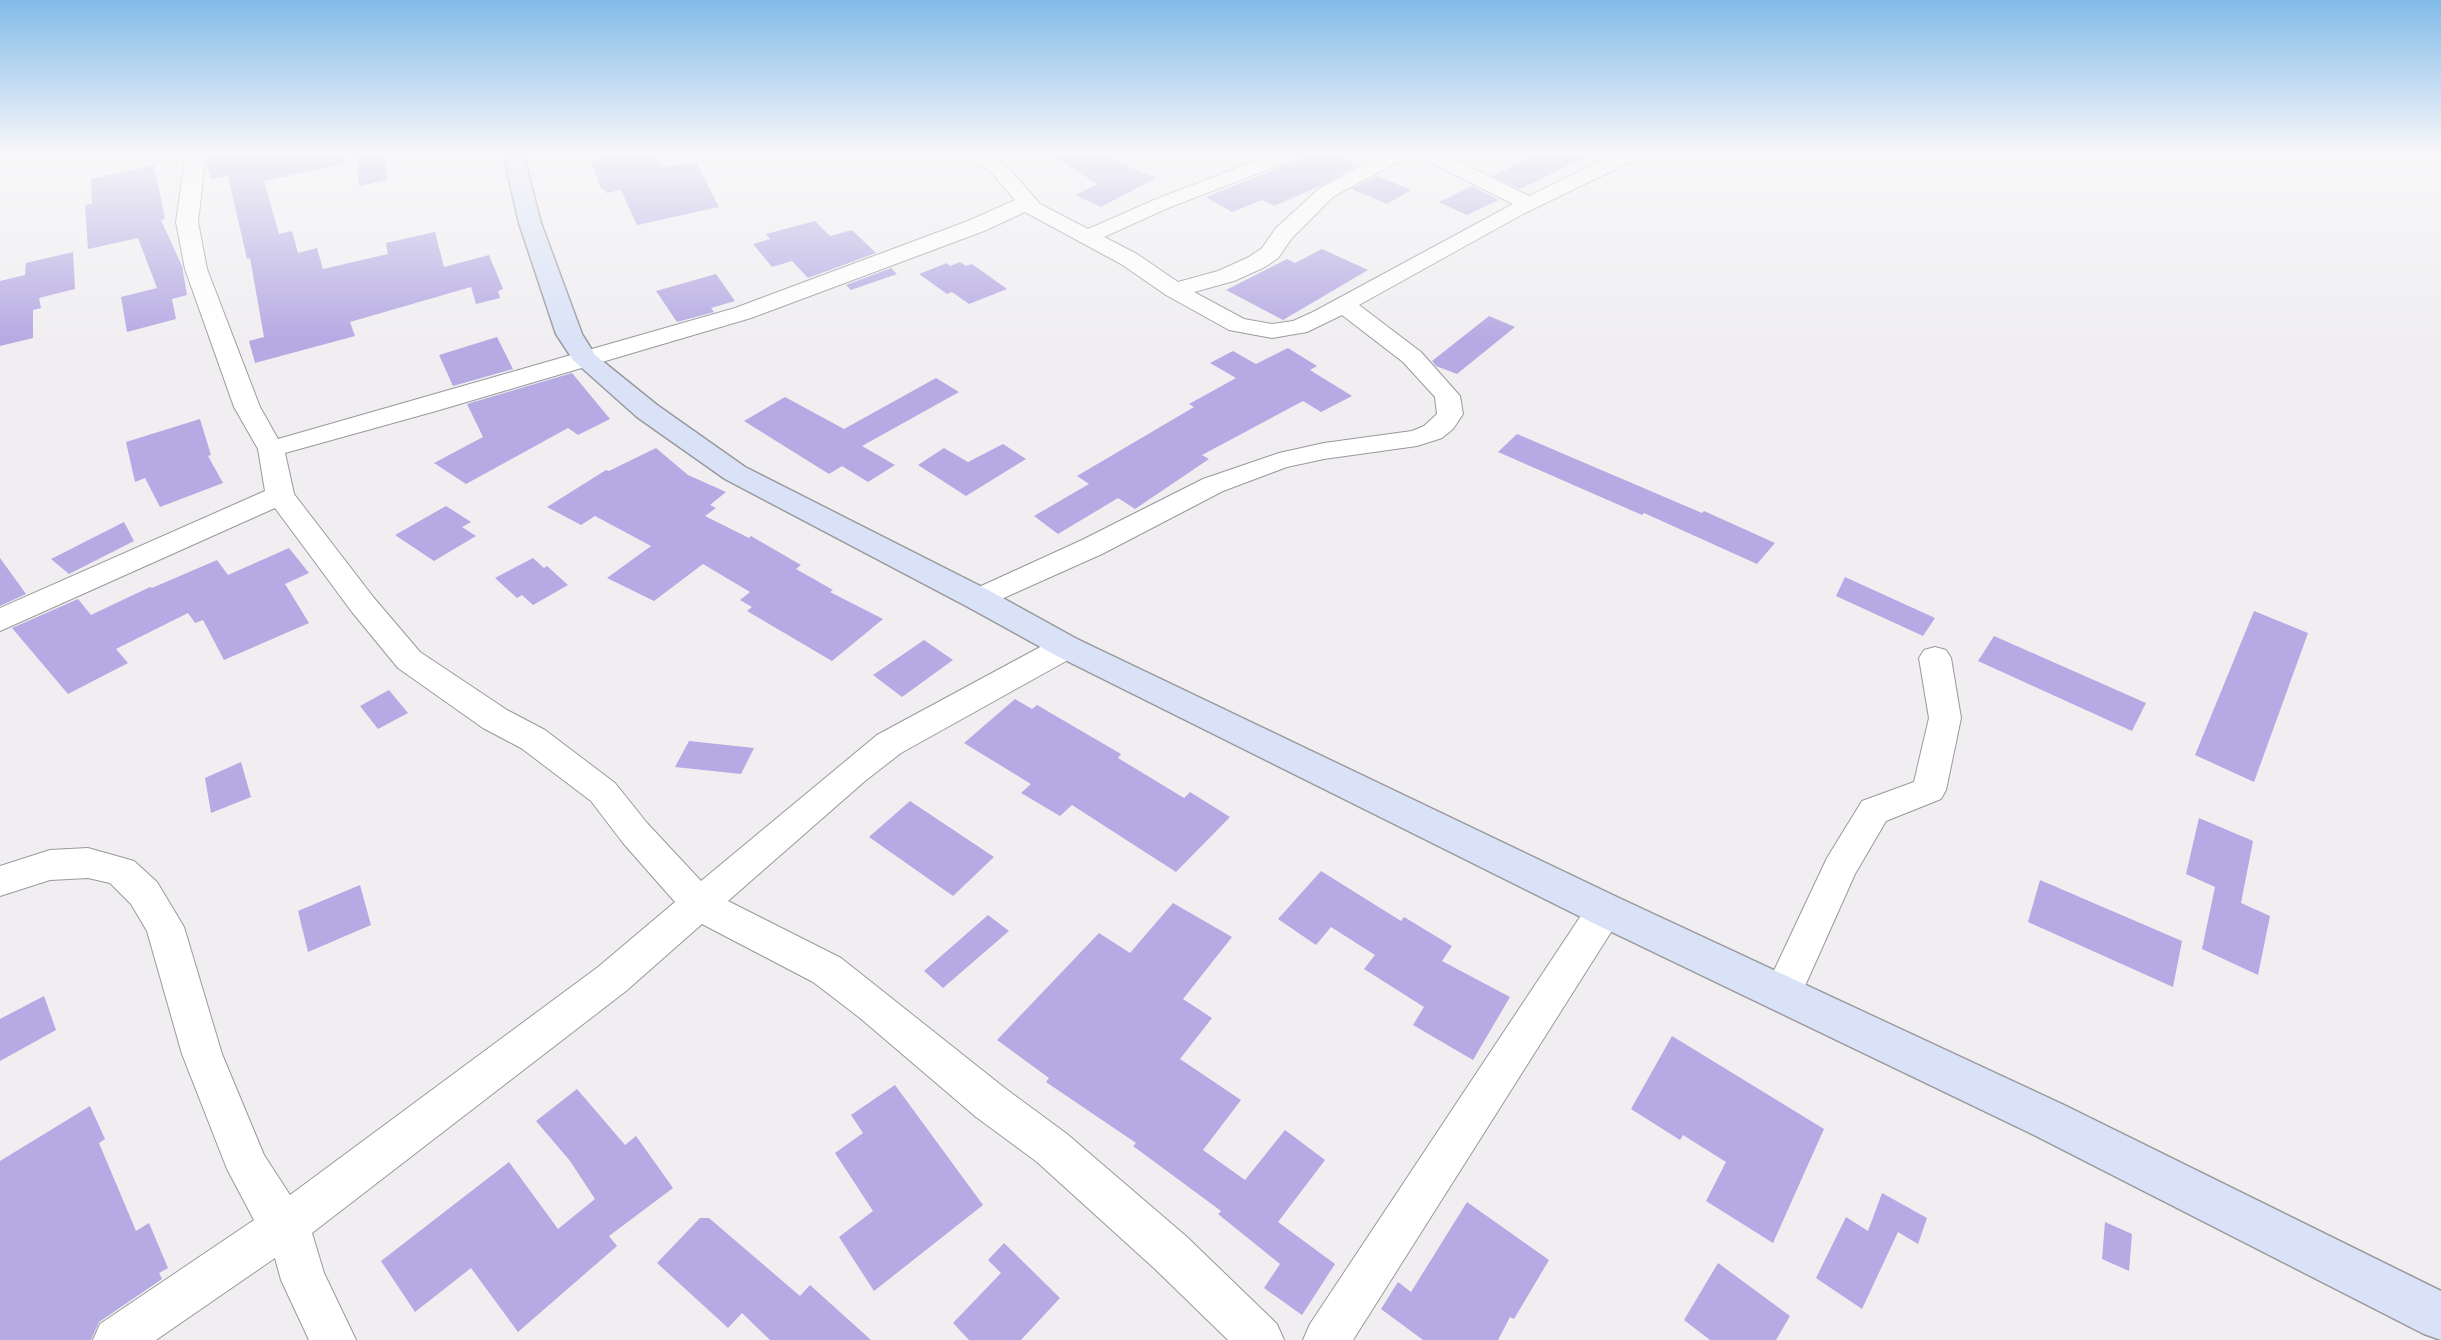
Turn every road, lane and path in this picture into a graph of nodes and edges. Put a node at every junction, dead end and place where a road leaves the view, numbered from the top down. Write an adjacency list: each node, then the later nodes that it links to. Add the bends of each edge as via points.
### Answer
1 (188, 216): 12 (street, via 196,269 247,407)
2 (528, 216): 11 (main road, via 569,334)
3 (999, 216): 11 (street, via 743,313)
4 (1047, 216): 8 (street)
5 (1135, 216): 8 (street)
6 (1302, 216): 9 (street, via 1270,253 1257,262 1226,276)
7 (1509, 216): 10 (street)
8 (1087, 237): 9 (street, via 1129,259)
9 (1174, 290): 10 (street, via 1237,325 1265,331 1299,327)
10 (1344, 305): 14 (street, via 1412,357 1447,396 1450,414 1433,432 1279,461 1213,485 1092,547)
11 (586, 360): 12 (street); 14 (main road, via 647,411 735,473)
12 (271, 449): 13 (street)
13 (280, 495): 15 (street); 19 (street, via 409,660 495,719 533,739 603,792)
14 (979, 598): 16 (main road)
15 (0, 620)
16 (1066, 647): 19 (street, via 889,744); 20 (main road)
17 (1935, 658): 21 (street, via 1945,718 1929,790 1874,811 1840,868)
18 (0, 881): 22 (street, via 50,865 88,863 120,871 144,893 165,927 201,1053 248,1169)
19 (700, 906): 22 (street, via 612,979); 26 (street, via 827,970 865,999 1060,1156 1171,1253)
20 (1605, 910): 21 (main road); 27 (street)
21 (1782, 994): 23 (main road, via 2049,1120)
22 (287, 1224): 24 (street); 25 (street, via 304,1280)
23 (2441, 1317)
24 (116, 1340)
25 (333, 1340)
26 (1261, 1340)
27 (1326, 1340)

